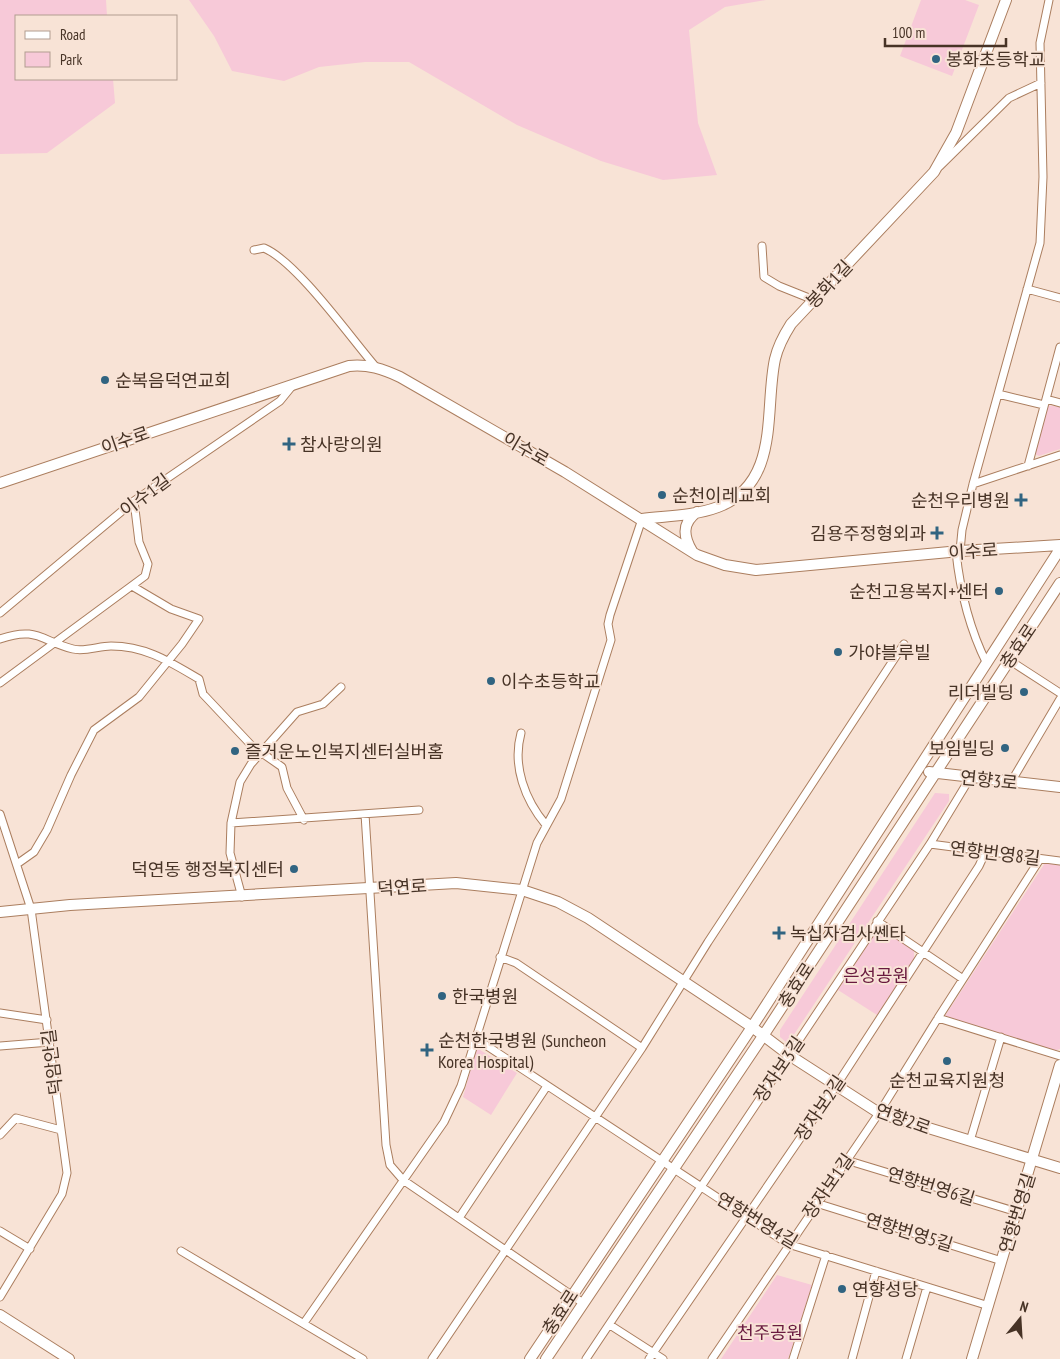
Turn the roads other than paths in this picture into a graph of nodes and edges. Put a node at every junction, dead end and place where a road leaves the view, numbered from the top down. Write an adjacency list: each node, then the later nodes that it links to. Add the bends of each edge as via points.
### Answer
1 (1006, 0): 4 (main road, 봉화1길, via 956,133)
2 (1049, 0): 3 (street, 충효로, via 1040,43)
3 (1041, 83): 4 (street, via 1009,98); 7 (street, 충효로, via 1043,177 1040,243)
4 (934, 172): 9 (main road, 봉화1길)
5 (762, 246): 9 (street, via 764,277)
6 (254, 250): 11 (street, via 264,248 281,258)
7 (1027, 289): 8 (street); 13 (street, 충효로)
8 (1060, 298)
9 (814, 300): 21 (main road, 봉화1길, via 782,337 775,359 767,443 760,464 744,489 731,501)
10 (1060, 348): 14 (street)
11 (375, 366): 12 (main road, 이수로, via 349,366); 22 (main road, 이수로, via 425,391)
12 (294, 384): 18 (main road, 이수로); 20 (street, 이수1길, via 280,401)
13 (998, 394): 14 (street); 19 (street, 충효로)
14 (1045, 402): 15 (street); 17 (street)
15 (1060, 403)
16 (1060, 455): 17 (street)
17 (1028, 466): 19 (street)
18 (0, 483)
19 (973, 484): 25 (street, 충효로)
20 (134, 501): 29 (street, via 139,542 148,570); 30 (street, 이수1길)
21 (697, 512): 22 (main road, 봉화1길); 26 (main road, via 685,529)
22 (642, 519): 26 (main road, 이수로); 54 (street, via 610,615 608,624 612,640 561,799)
23 (1035, 546): 24 (main road, 이수로); 25 (main road, 이수로); 27 (main road, via 1045,552)
24 (1060, 547): 27 (main road, 충효로)
25 (958, 551): 26 (main road, 이수로, via 756,570 725,565); 36 (street, 충효로, via 958,578)
26 (692, 552)
27 (1045, 569): 36 (main road, 충효로)
28 (1060, 583): 34 (main road, 충효로)
29 (132, 586): 32 (street); 35 (street, via 171,609 198,619)
30 (0, 613)
31 (0, 639): 32 (street, via 29,634 41,635)
32 (55, 642): 35 (street, via 74,650 126,646 149,651); 37 (street)
33 (904, 644): 69 (street)
34 (1009, 660): 39 (street); 44 (main road, 충효로)
35 (167, 662): 42 (street, via 199,679 203,694); 59 (street, via 139,696 94,730 47,830 34,852)
36 (987, 664): 43 (main road, 충효로)
37 (0, 683)
38 (341, 687): 42 (street, via 323,704 298,712)
39 (1060, 693)
40 (1060, 700): 46 (street)
41 (521, 733): 54 (street, via 519,773 529,801)
42 (261, 753): 51 (street, via 282,767 287,788); 52 (street, via 244,772)
43 (919, 769): 44 (main road, 연향3로); 73 (main road, 충효로)
44 (934, 774): 45 (main road, 연향3로); 74 (main road, 충효로)
45 (970, 778): 46 (main road, 연향3로); 55 (street, 장자보3길)
46 (1011, 782): 47 (main road, 연향3로)
47 (1060, 787)
48 (419, 810): 50 (street)
49 (0, 814): 53 (street, 덕암안길)
50 (365, 814): 51 (street); 60 (street)
51 (304, 820): 52 (street)
52 (232, 823): 62 (street, via 230,853)
53 (2, 825): 59 (street, 덕암안길)
54 (546, 825): 61 (street)
55 (930, 844): 56 (street, 연향번영8길); 65 (street, 장자보3길)
56 (985, 853): 57 (street, 연향번영8길); 66 (street, 장자보2길)
57 (1040, 859): 58 (street, 연향번영8길); 68 (street)
58 (1060, 861)
59 (17, 864): 63 (street, 덕암안길)
60 (371, 889): 61 (main road, 덕연로, via 456,883); 62 (main road, 덕연로); 95 (street, via 386,1145 390,1165)
61 (522, 890): 67 (street); 69 (main road, 덕연로, via 558,902 588,918)
62 (242, 896): 63 (main road, 덕연로)
63 (31, 909): 64 (main road, 덕연로); 72 (street, 덕암안길)
64 (0, 912)
65 (877, 921): 66 (street); 80 (street, 장자보3길)
66 (923, 953): 68 (street); 84 (street, 장자보2길)
67 (500, 957): 76 (street); 79 (street, via 516,963)
68 (963, 979): 71 (street)
69 (684, 982): 73 (main road, 덕연로); 79 (street)
70 (0, 1013): 72 (street)
71 (938, 1018): 75 (street); 85 (street, 장자보1길)
72 (47, 1020): 77 (street, 덕암안길)
73 (752, 1027): 74 (main road, 덕연로); 90 (main road, 충효로)
74 (763, 1036): 80 (main road, 연향2로); 93 (main road, 충효로)
75 (1001, 1037): 81 (street); 89 (street)
76 (475, 1038): 83 (street, 연향번영4길); 95 (street, via 461,1086 444,1122)
77 (50, 1042): 78 (street); 87 (street, 덕암안길)
78 (0, 1046)
79 (642, 1048): 86 (street)
80 (789, 1055): 84 (main road, 연향2로); 96 (street, 장자보3길)
81 (1060, 1056)
82 (1060, 1066): 92 (main road, 연향번영길)
83 (547, 1086): 86 (street, 연향번영4길); 100 (street)
84 (836, 1086): 85 (main road, 연향2로); 99 (street, 장자보2길)
85 (879, 1113): 89 (main road, 연향2로); 91 (street, 장자보1길)
86 (596, 1118): 90 (street, 연향번영4길); 104 (street)
87 (61, 1130): 88 (street, via 16,1118); 103 (street, 덕암안길, via 66,1185)
88 (0, 1135)
89 (970, 1141): 92 (main road, 연향2로)
90 (662, 1160): 93 (street, 연향번영4길); 110 (main road, 충효로)
91 (846, 1160): 97 (street, 장자보1길); 98 (street, 연향번영6길)
92 (1033, 1160): 94 (main road, 연향2로); 98 (main road, 연향번영길)
93 (673, 1168): 96 (street, 연향번영4길); 112 (main road, 충효로)
94 (1060, 1168)
95 (403, 1180): 100 (street); 115 (street)
96 (702, 1186): 99 (street, 연향번영4길); 116 (street, 장자보3길)
97 (816, 1203): 102 (street, 장자보1길); 107 (street, 연향번영5길)
98 (1017, 1212): 107 (main road, 연향번영길)
99 (746, 1216): 102 (street, 연향번영4길); 117 (street, 장자보2길)
100 (458, 1218): 104 (street)
101 (0, 1231): 103 (street)
102 (788, 1244): 106 (street, 연향번영4길); 125 (street, 장자보1길)
103 (30, 1249): 111 (street, 덕암안길)
104 (505, 1250): 110 (street); 120 (street)
105 (181, 1251): 115 (street)
106 (826, 1256): 108 (street, 연향번영4길); 126 (street)
107 (1002, 1261): 113 (main road, 연향번영길)
108 (876, 1271): 109 (street, 연향번영4길); 127 (street)
109 (928, 1287): 113 (street, 연향번영4길); 128 (street)
110 (572, 1295): 112 (street); 121 (main road, 충효로)
111 (0, 1297)
112 (583, 1303): 122 (main road, 충효로)
113 (988, 1306): 129 (main road, 연향번영길)
114 (0, 1315): 118 (main road)
115 (304, 1323): 119 (street)
116 (610, 1325): 117 (street); 123 (street, 장자보3길)
117 (651, 1356): 124 (street)
118 (69, 1359)
119 (363, 1359)
120 (432, 1359)
121 (530, 1359)
122 (546, 1359)
123 (586, 1359)
124 (663, 1359)
125 (712, 1359)
126 (793, 1359)
127 (852, 1359)
128 (906, 1359)
129 (972, 1359)

